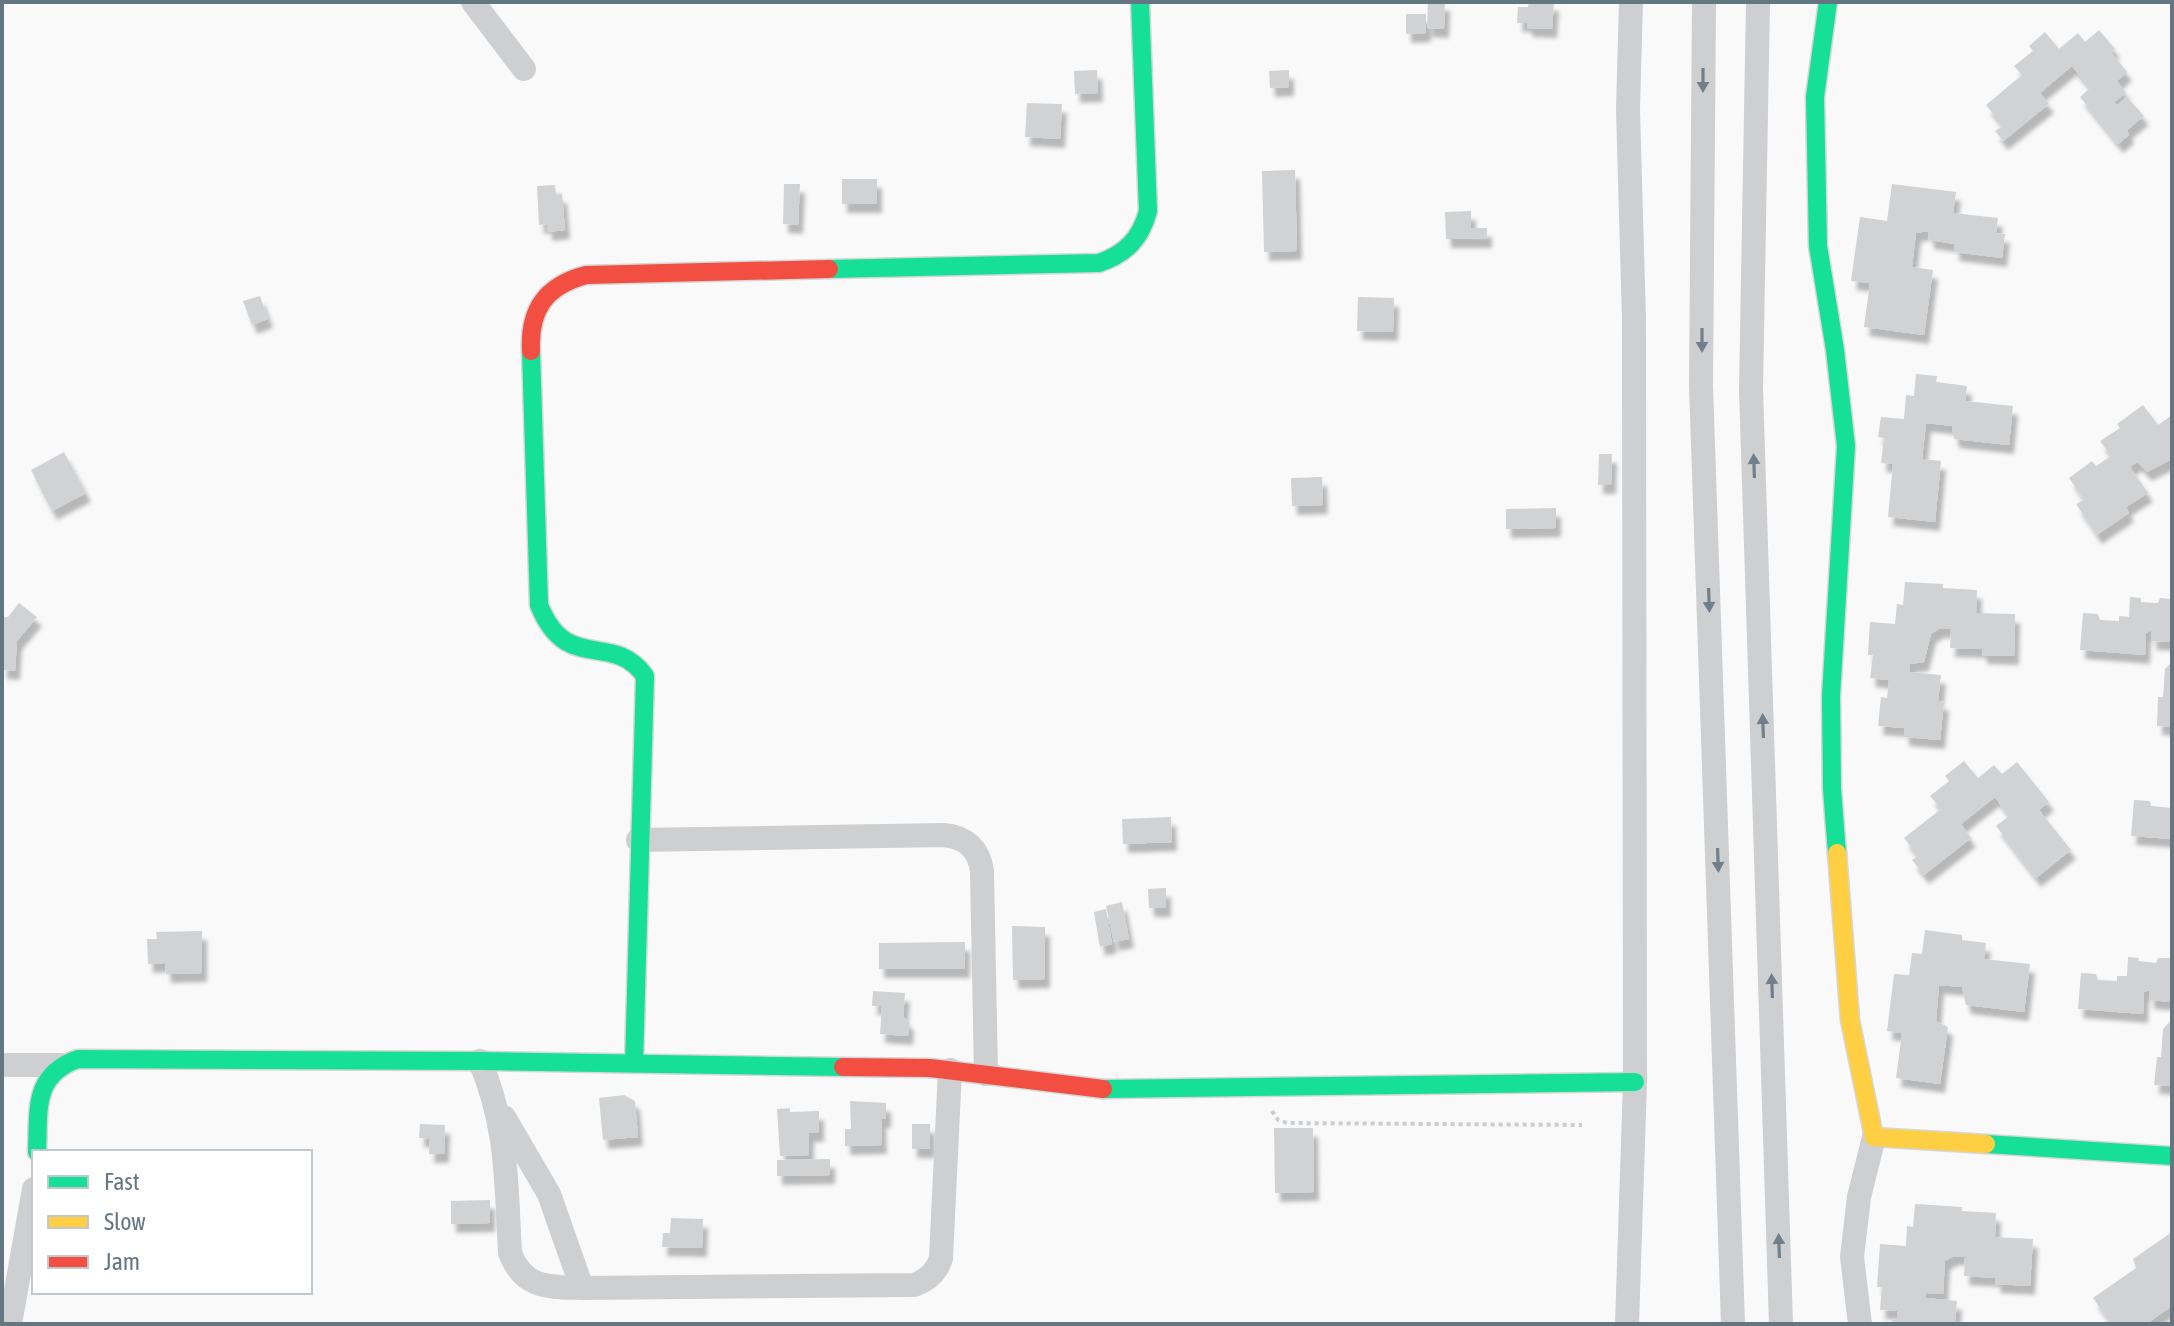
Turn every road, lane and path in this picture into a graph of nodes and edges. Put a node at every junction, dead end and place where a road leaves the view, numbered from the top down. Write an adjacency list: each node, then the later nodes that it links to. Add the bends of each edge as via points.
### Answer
1 (473, 2): 7 (street)
2 (1140, 2): 8 (street, via 1148,211 1142,232 1119,256 1099,263 586,275 562,283 542,300 530,332 539,605 557,638 632,660 645,676)
3 (1631, 2): 15 (street)
4 (1704, 2): 26 (street, one-way to 26, via 1701,386)
5 (1758, 2): 27 (street, one-way to 5, via 1751,389)
6 (1828, 2): 19 (street, via 1815,97 1818,246 1846,446 1831,696 1832,789 1850,1020)
7 (524, 69)
8 (638, 840): 10 (street); 14 (street, via 961,838 978,855 982,871)
9 (480, 1061): 10 (street); 12 (street, via 88,1059); 17 (street)
10 (634, 1064): 13 (street)
11 (2, 1065): 12 (street)
12 (61, 1065): 20 (street, via 39,1095)
13 (950, 1070): 14 (street); 23 (street, via 941,1258 926,1280 914,1285)
14 (986, 1074): 16 (street, via 1085,1089)
15 (1635, 1082): 16 (street); 25 (street)
16 (1272, 1089): 18 (path, via 1272,1113 1282,1123)
17 (498, 1108): 23 (street, via 549,1194); 23 (street, via 514,1263 545,1287)
18 (1582, 1125)
19 (1874, 1137): 21 (street); 28 (street, via 1852,1257)
20 (37, 1150)
21 (2172, 1156)
22 (32, 1200): 24 (street)
23 (582, 1288)
24 (10, 1324)
25 (1627, 1324)
26 (1733, 1324)
27 (1781, 1324)
28 (1860, 1324)

